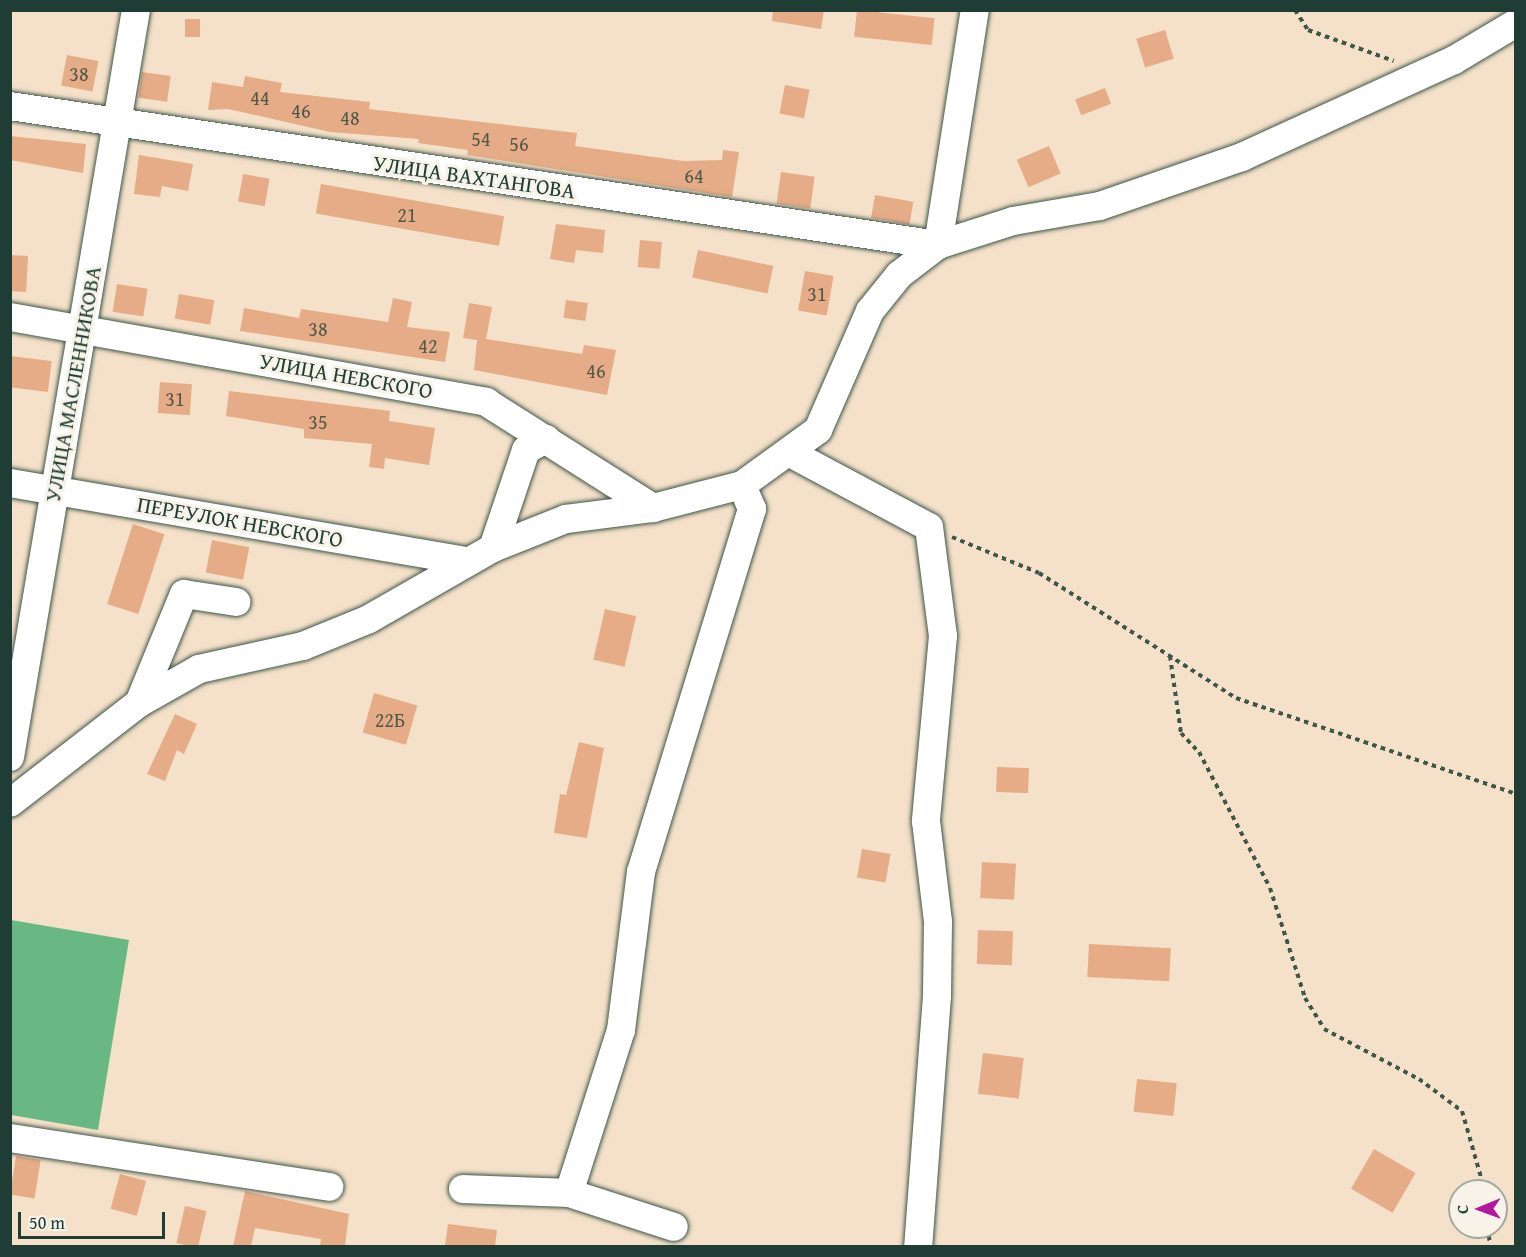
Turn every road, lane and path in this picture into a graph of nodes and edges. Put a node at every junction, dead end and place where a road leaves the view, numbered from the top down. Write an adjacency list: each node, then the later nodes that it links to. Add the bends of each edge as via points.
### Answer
1 (136, 10): 7 (street, УЛИЦА МАСЛЕННИКОВА)
2 (975, 10): 8 (street)
3 (1295, 10): 5 (path, via 1308,30)
4 (1515, 22): 8 (street, via 1454,60 1242,157 1100,206 1013,220)
5 (1397, 62)
6 (10, 106): 7 (street, УЛИЦА ВАХТАНГОВА)
7 (117, 124): 8 (street, УЛИЦА ВАХТАНГОВА); 10 (street, УЛИЦА МАСЛЕННИКОВА)
8 (938, 245): 12 (street, via 899,275 875,304 818,430)
9 (10, 316): 10 (street, УЛИЦА НЕВСКОГО)
10 (83, 327): 11 (street, УЛИЦА НЕВСКОГО, via 486,402); 15 (street, УЛИЦА МАСЛЕННИКОВА)
11 (546, 439): 16 (street, УЛИЦА НЕВСКОГО); 18 (street, via 526,450)
12 (792, 454): 14 (street); 17 (street)
13 (10, 483): 15 (street, ПЕРЕУЛОК НЕВСКОГО)
14 (742, 485): 16 (street); 30 (street, via 752,509 641,872 621,1030)
15 (54, 490): 19 (street, ПЕРЕУЛОК НЕВСКОГО); 23 (street, УЛИЦА МАСЛЕННИКОВА)
16 (653, 508): 18 (street, via 566,519)
17 (929, 527): 21 (path, via 1039,573); 32 (street, via 943,636 926,821 938,922 938,996)
18 (494, 548): 19 (street)
19 (468, 561): 22 (street, via 369,619 303,646 199,669)
20 (236, 602): 22 (street, via 184,594)
21 (1170, 656): 24 (path, via 1236,698); 27 (path, via 1181,733 1199,752 1270,888 1305,998 1324,1029 1419,1079 1462,1111)
22 (139, 703): 25 (street)
23 (10, 757)
24 (1515, 794)
25 (10, 803)
26 (10, 1138): 28 (street)
27 (1482, 1179)
28 (329, 1187)
29 (463, 1190): 30 (street)
30 (569, 1193): 31 (street)
31 (674, 1227)
32 (918, 1246)

